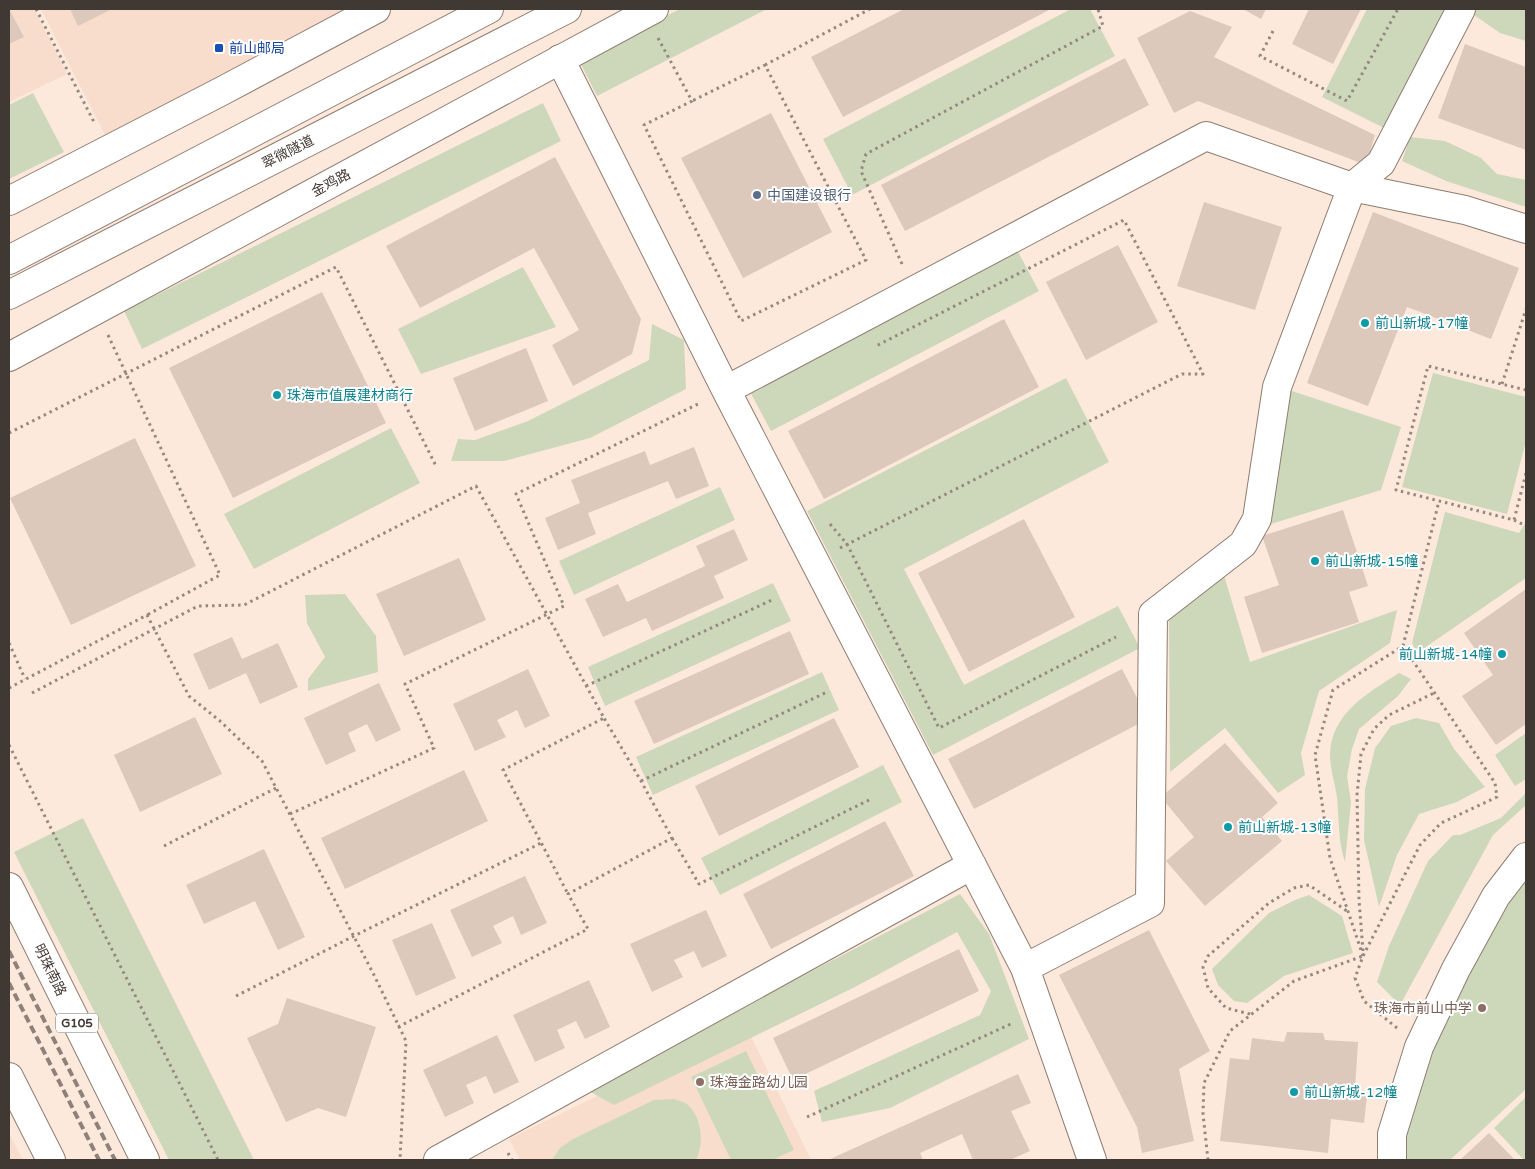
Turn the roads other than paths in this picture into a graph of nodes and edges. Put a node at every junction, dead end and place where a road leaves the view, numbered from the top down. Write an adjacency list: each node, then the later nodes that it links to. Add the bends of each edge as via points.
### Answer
1 (376, 9): 8 (main road)
2 (489, 9): 10 (main road)
3 (567, 9): 11 (main road, 翠微隧道)
4 (1461, 9): 7 (main road, via 1381,164)
5 (649, 11): 6 (main road, 金鸡路)
6 (560, 59): 12 (main road, 金鸡路); 13 (main road)
7 (1352, 187): 9 (main road, via 1465,210); 13 (main road, via 1206,136); 17 (main road, via 1277,387 1257,519 1243,544 1153,614 1150,903)
8 (9, 201)
9 (1526, 229)
10 (9, 260)
11 (9, 295)
12 (9, 357)
13 (726, 390): 15 (main road)
14 (1526, 858): 23 (main road, via 1496,896 1419,1047 1392,1134)
15 (972, 865): 17 (main road); 21 (main road)
16 (9, 887): 20 (main road, 明珠南路 / G105)
17 (1025, 968): 22 (main road)
18 (9, 1077): 19 (main road)
19 (51, 1160)
20 (145, 1160)
21 (438, 1160)
22 (1092, 1160)
23 (1392, 1160)

